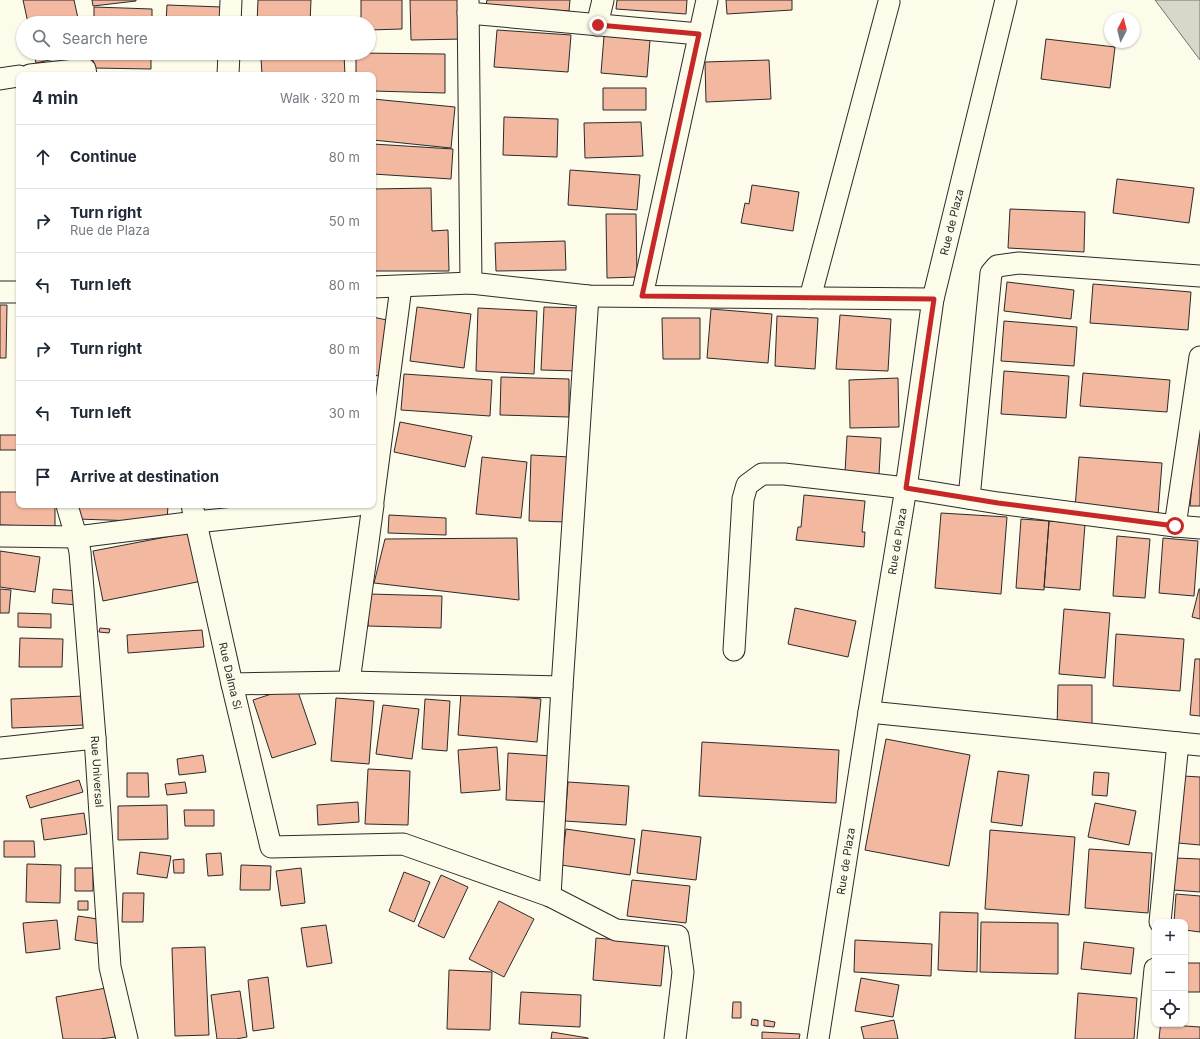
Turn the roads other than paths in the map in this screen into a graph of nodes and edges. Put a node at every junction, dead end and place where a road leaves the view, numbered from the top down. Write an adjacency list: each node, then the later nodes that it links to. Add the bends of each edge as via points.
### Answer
1 (230, 0): 7 (street)
2 (604, 0): 8 (street)
3 (707, 0): 9 (street)
4 (1006, 0): 25 (street, Rue de Plaza)
5 (889, 2): 24 (street)
6 (468, 6): 8 (street); 17 (street)
7 (230, 16)
8 (598, 25): 9 (street)
9 (699, 34): 23 (street)
10 (229, 60): 13 (street)
11 (54, 72): 12 (street, via 85,68)
12 (86, 72)
13 (228, 72)
14 (16, 76): 15 (street)
15 (0, 79)
16 (1200, 276): 29 (street, via 1019,263 998,266 991,273)
17 (471, 283): 18 (street); 22 (street)
18 (401, 286): 19 (street); 27 (street)
19 (376, 287)
20 (0, 292): 21 (street)
21 (16, 292)
22 (588, 296): 23 (street); 41 (street)
23 (642, 296): 24 (street)
24 (810, 298): 25 (street)
25 (934, 299): 28 (street, Rue de Plaza)
26 (1200, 357): 34 (street)
27 (376, 478)
28 (906, 488): 29 (street); 38 (street, via 784,474 762,474 747,485 743,499); 42 (street, Rue de Plaza)
29 (969, 498): 34 (street)
30 (68, 508): 37 (street, Rue Universal)
31 (303, 508): 33 (street)
32 (372, 508): 39 (street)
33 (194, 514): 37 (street); 40 (street, Rue Dalma Si)
34 (1175, 526): 35 (street)
35 (1200, 528)
36 (0, 536): 37 (street)
37 (77, 537): 43 (street, Rue Universal)
38 (734, 650)
39 (349, 682): 40 (street); 41 (street)
40 (232, 684): 47 (street, Rue Dalma Si, via 271,847 403,844)
41 (562, 687): 47 (street)
42 (868, 712): 44 (street); 52 (street, Rue de Plaza)
43 (95, 738): 46 (street); 50 (street, Rue Universal, via 110,967)
44 (1178, 743): 45 (street); 48 (street)
45 (1200, 745)
46 (0, 748)
47 (550, 896): 51 (street, via 616,930 678,936 682,972)
48 (1160, 919)
49 (1153, 991): 53 (street)
50 (127, 1039)
51 (675, 1039)
52 (818, 1039)
53 (1148, 1039)

